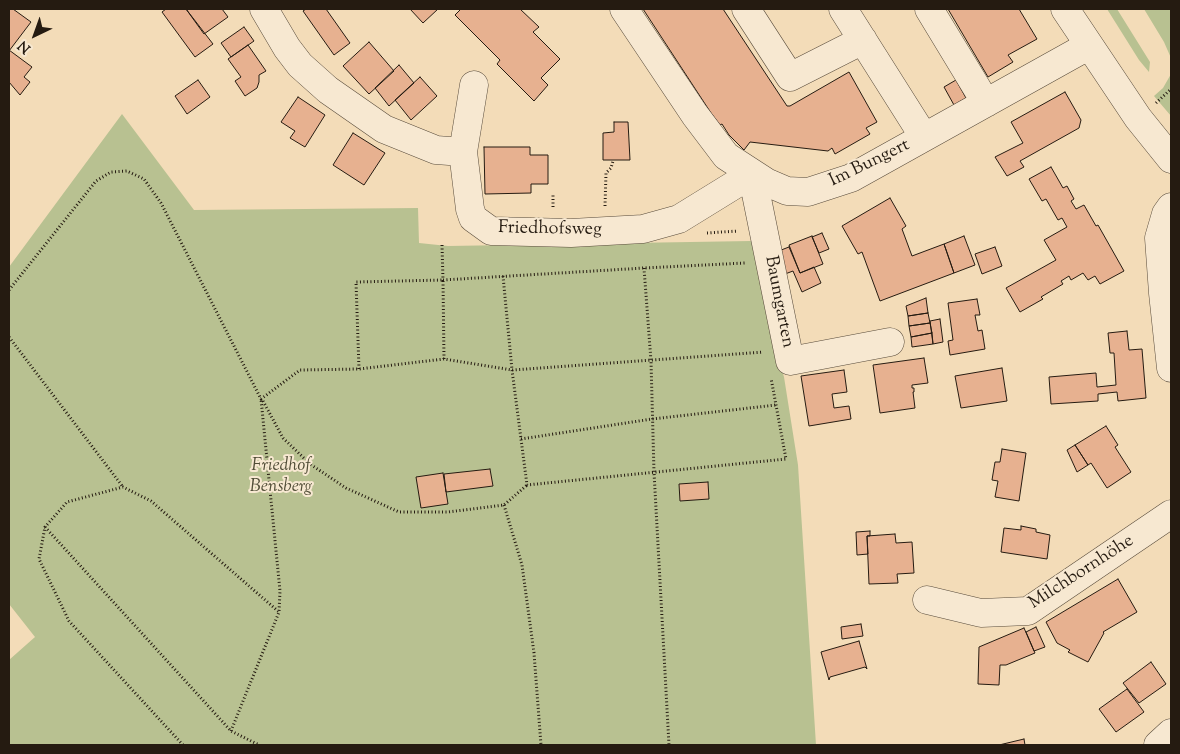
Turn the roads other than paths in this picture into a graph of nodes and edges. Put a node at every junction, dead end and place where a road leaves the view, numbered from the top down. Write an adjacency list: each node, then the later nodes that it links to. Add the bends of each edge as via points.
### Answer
1 (264, 9): 12 (street, via 291,54 328,90 384,128 436,150)
2 (624, 9): 14 (street, Im Bungert, via 695,116 726,156)
3 (746, 9): 7 (street, via 790,77)
4 (843, 9): 7 (street)
5 (929, 9): 10 (street)
6 (1065, 9): 8 (street)
7 (863, 40): 11 (street)
8 (1088, 46): 10 (street, Im Bungert); 13 (street)
9 (474, 84): 12 (street, Friedhofsweg)
10 (986, 103): 11 (street, Im Bungert)
11 (924, 137): 14 (street, Im Bungert, via 850,178 808,192 786,191)
12 (463, 152): 14 (street, Friedhofsweg, via 473,218 491,231 571,233 643,229 679,219)
13 (1171, 159)
14 (752, 174): 16 (street, Baumgarten, via 790,361)
15 (1171, 207): 17 (street, via 1159,238)
16 (890, 342)
17 (1171, 368)
18 (1171, 514): 19 (street, Milchbornhöhe, via 1028,611 981,613)
19 (927, 600)
20 (1171, 733): 21 (street)
21 (1158, 745)

